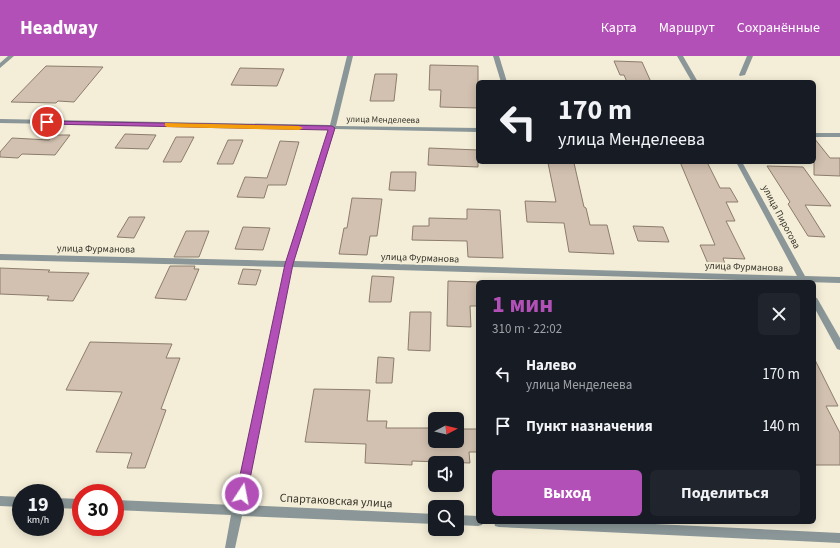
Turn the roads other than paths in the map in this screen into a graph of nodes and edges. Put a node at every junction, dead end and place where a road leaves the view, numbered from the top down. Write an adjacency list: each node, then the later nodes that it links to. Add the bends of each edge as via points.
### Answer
1 (11, 56): 6 (street)
2 (350, 56): 11 (street)
3 (496, 56): 8 (street)
4 (680, 56): 9 (street)
5 (750, 56): 7 (street)
6 (0, 66)
7 (742, 75)
8 (503, 80)
9 (694, 80)
10 (0, 121): 11 (street, улица Менделеева)
11 (332, 128): 12 (street, улица Менделеева); 17 (street)
12 (476, 130)
13 (816, 135): 14 (street)
14 (840, 135)
15 (740, 164): 18 (street, улица Пирогова)
16 (0, 257): 17 (street, улица Фурманова)
17 (289, 264): 18 (street, улица Фурманова); 25 (street)
18 (803, 280): 19 (street, улица Фурманова)
19 (840, 280)
20 (816, 304): 21 (street)
21 (840, 346)
22 (0, 501): 23 (street)
23 (12, 502)
24 (124, 505): 25 (street, Спартаковская улица)
25 (239, 510): 26 (street, Спартаковская улица); 31 (street)
26 (428, 519)
27 (464, 520): 28 (street)
28 (476, 521)
29 (542, 524): 30 (street)
30 (840, 538)
31 (230, 548)

